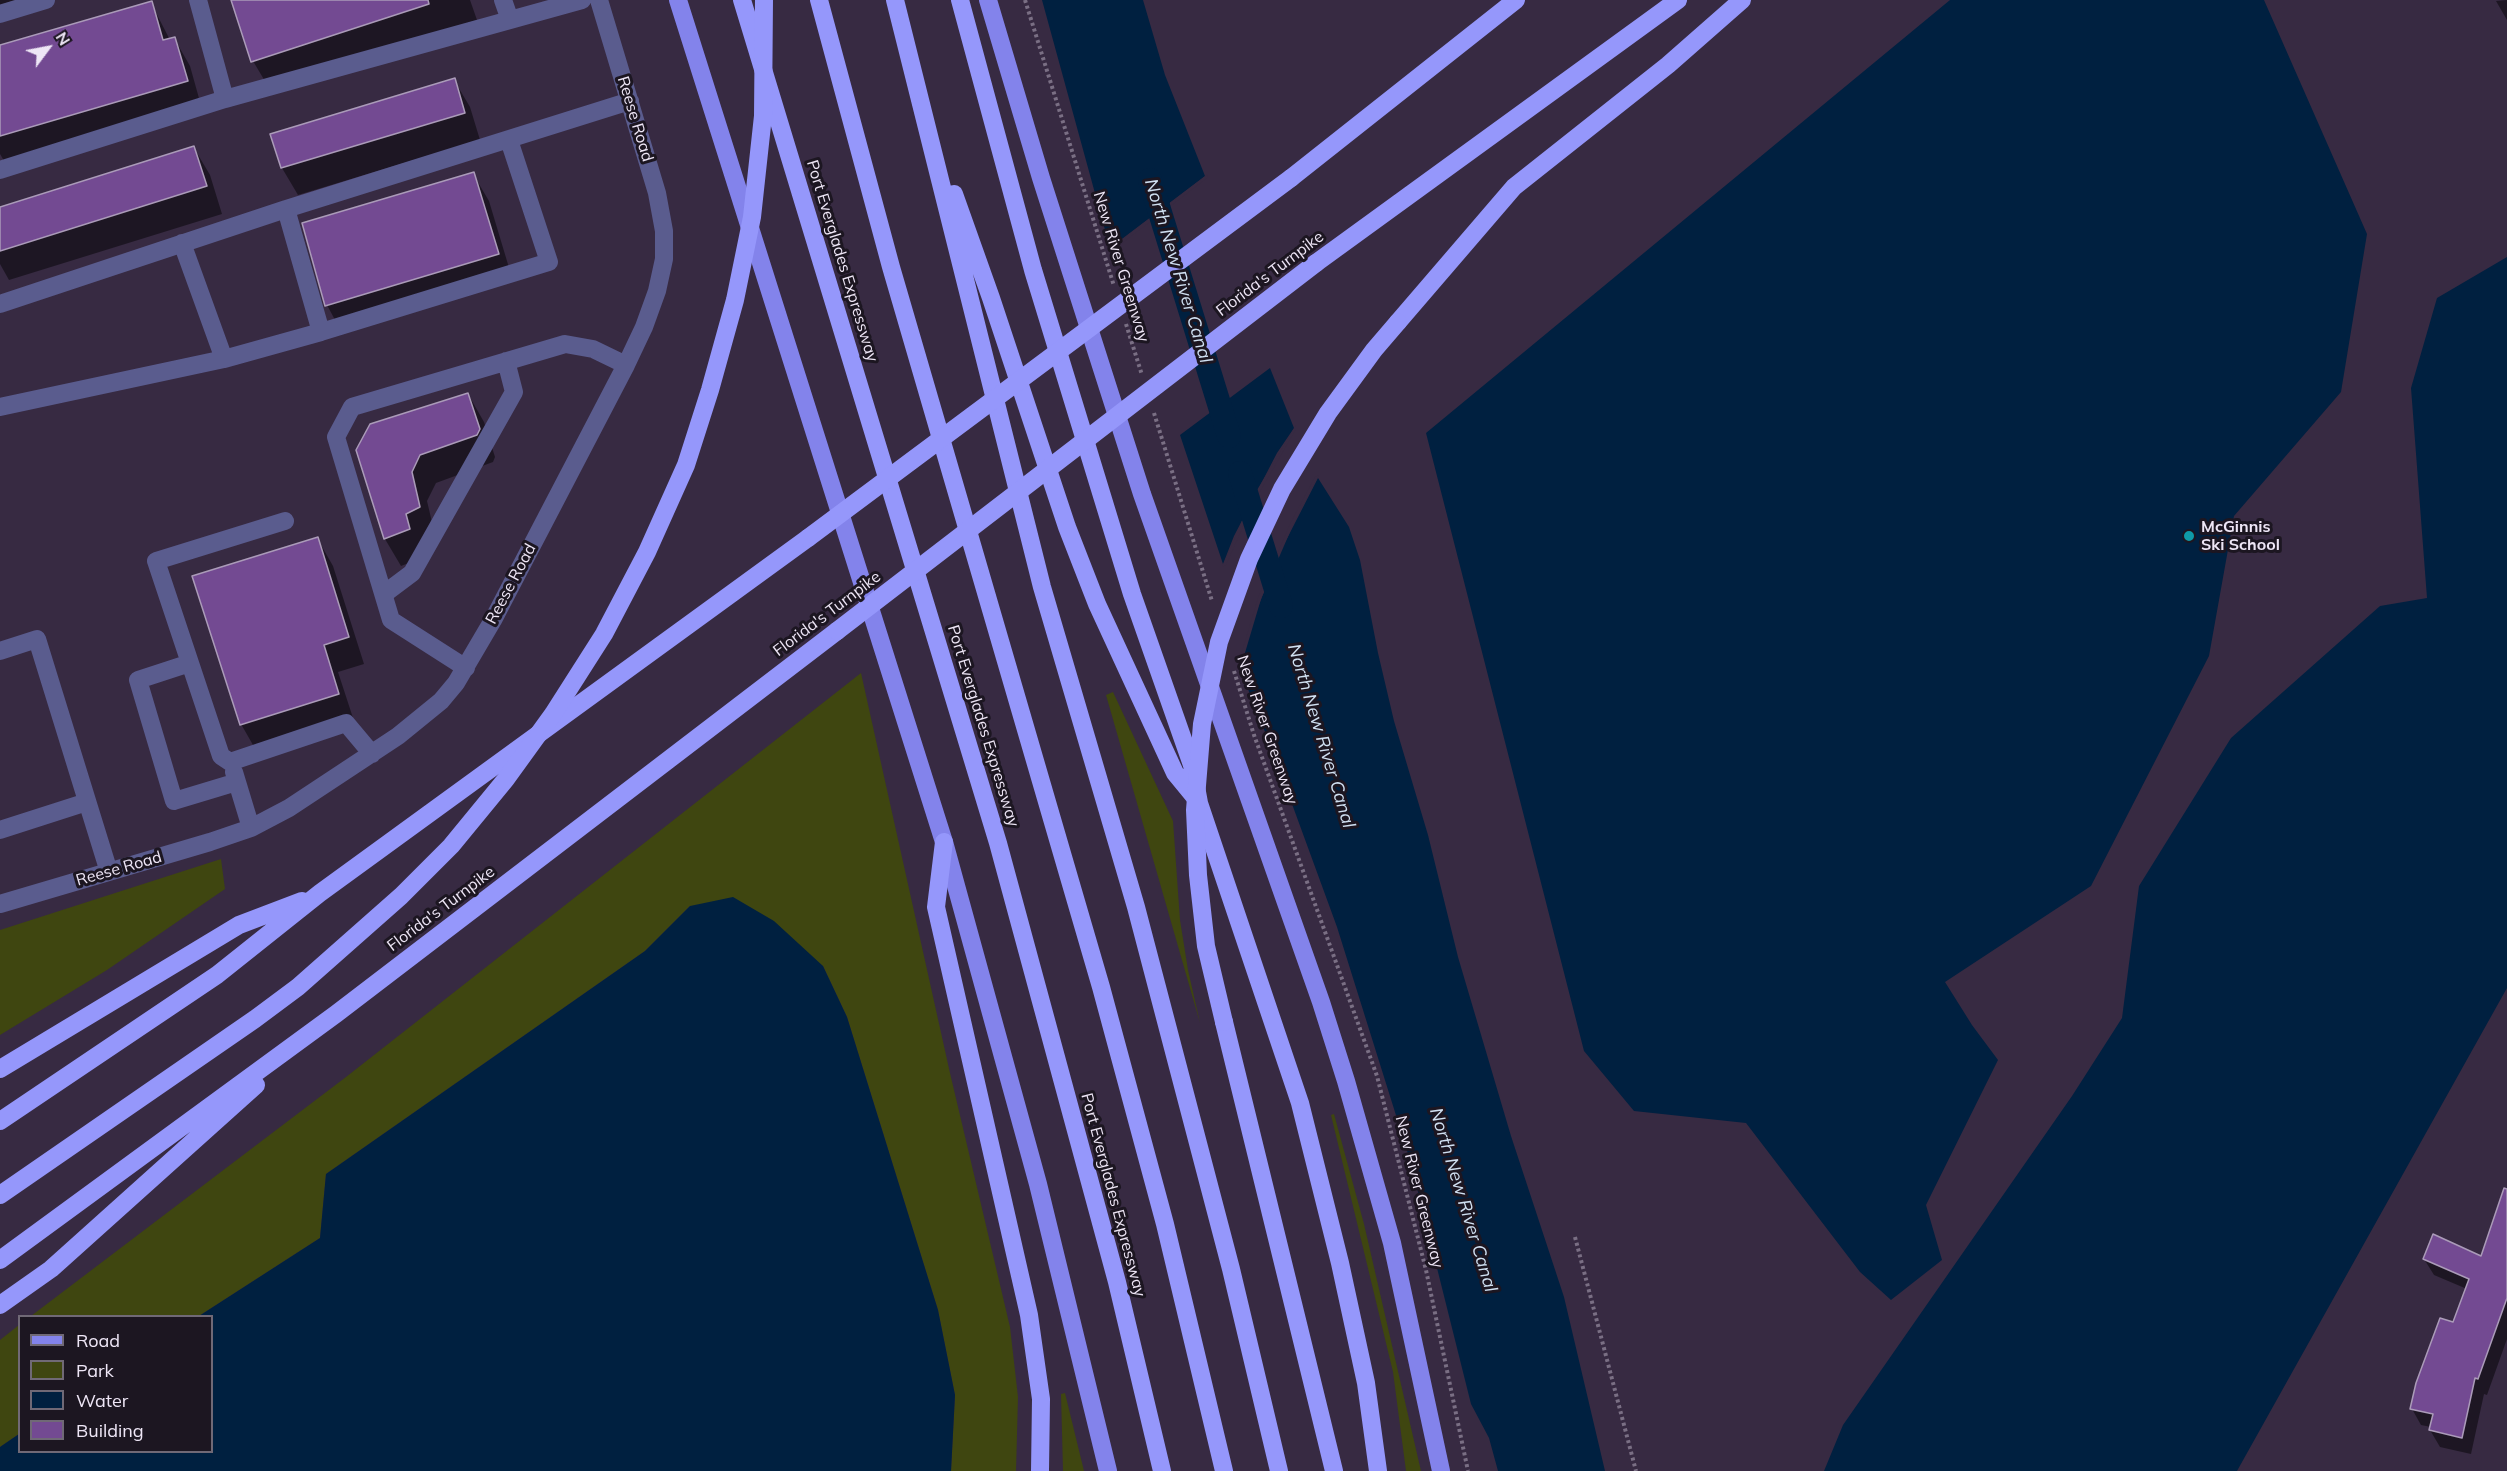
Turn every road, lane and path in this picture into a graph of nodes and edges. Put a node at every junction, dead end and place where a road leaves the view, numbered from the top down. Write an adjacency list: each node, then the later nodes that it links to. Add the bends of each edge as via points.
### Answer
1 (46, 0): 17 (street)
2 (198, 0): 19 (street)
3 (503, 0): 18 (street)
4 (582, 0): 18 (street)
5 (599, 0): 20 (street, Reese Road)
6 (678, 0): 50 (main road)
7 (742, 0): 63 (highway, Port Everglades Expressway, via 998,843 1117,1282)
8 (764, 0): 57 (highway, bridge, via 763,116 752,217 735,300 686,465 604,634 506,779 451,846 401,896 255,1019)
9 (819, 0): 64 (highway, via 891,267 1101,987)
10 (895, 0): 21 (highway)
11 (960, 0): 47 (highway, via 1033,270 1132,594 1192,765)
12 (988, 0): 68 (main road, via 1142,494 1346,1081 1392,1243)
13 (1025, 0): 26 (path, New River Greenway)
14 (1516, 0): 52 (highway, bridge, via 1291,178 808,538)
15 (1678, 0): 54 (highway, Florida's Turnpike, bridge, via 1316,262)
16 (1742, 0): 66 (highway, bridge, via 1668,65 1514,188 1374,350 1328,413 1282,489 1249,559 1217,652 1202,724 1195,810 1206,946)
17 (0, 15)
18 (510, 20): 19 (street)
19 (225, 99): 23 (street)
20 (630, 101): 22 (street); 32 (street, Reese Road, via 664,231 657,291)
21 (920, 101): 47 (highway, via 1097,604 1175,773); 65 (highway, via 1042,587 1136,908 1231,1269)
22 (509, 140): 24 (street); 29 (street, via 549,262)
23 (0, 170)
24 (286, 209): 25 (street); 29 (street)
25 (182, 243): 27 (street); 30 (street)
26 (1117, 294)
27 (0, 304)
28 (1124, 317): 33 (path, New River Greenway)
29 (321, 332): 30 (street)
30 (224, 359): 34 (street)
31 (506, 361): 32 (street, via 565,344 593,349); 37 (street, via 514,392 412,573); 37 (street, via 352,407 336,437)
32 (626, 365): 42 (street, Reese Road)
33 (1145, 385)
34 (0, 407)
35 (1152, 407): 38 (path)
36 (285, 521): 40 (street, via 156,561)
37 (384, 594): 42 (street, via 391,620)
38 (1215, 611)
39 (0, 651): 46 (street, via 37,639)
40 (190, 663): 44 (street, via 221,756); 45 (street, via 138,680 174,801)
41 (1233, 667): 69 (path, New River Greenway, via 1377,1076 1426,1270)
42 (466, 668): 43 (street, Reese Road, via 441,701)
43 (372, 754): 44 (street, via 346,723); 48 (street, Reese Road, via 289,808)
44 (230, 762): 45 (street)
45 (237, 782): 48 (street)
46 (87, 802): 49 (street); 51 (street)
47 (1199, 803): 67 (highway, via 1300,1103 1366,1383)
48 (250, 828): 51 (street, Reese Road)
49 (0, 830)
50 (944, 842): 61 (highway, via 936,908 1029,1315 1041,1399); 62 (main road, via 1038,1184)
51 (109, 872): 53 (street, Reese Road)
52 (320, 893): 55 (highway, via 239,925); 56 (highway, via 217,975)
53 (0, 904)
54 (336, 1014): 59 (highway, Florida's Turnpike); 60 (highway, via 51,1269)
55 (0, 1069)
56 (0, 1121)
57 (0, 1195)
58 (1575, 1237): 70 (path)
59 (0, 1260)
60 (0, 1305)
61 (1040, 1471)
62 (1108, 1471)
63 (1162, 1471)
64 (1224, 1471)
65 (1279, 1471)
66 (1334, 1471)
67 (1378, 1471)
68 (1441, 1471)
69 (1468, 1471)
70 (1636, 1471)

